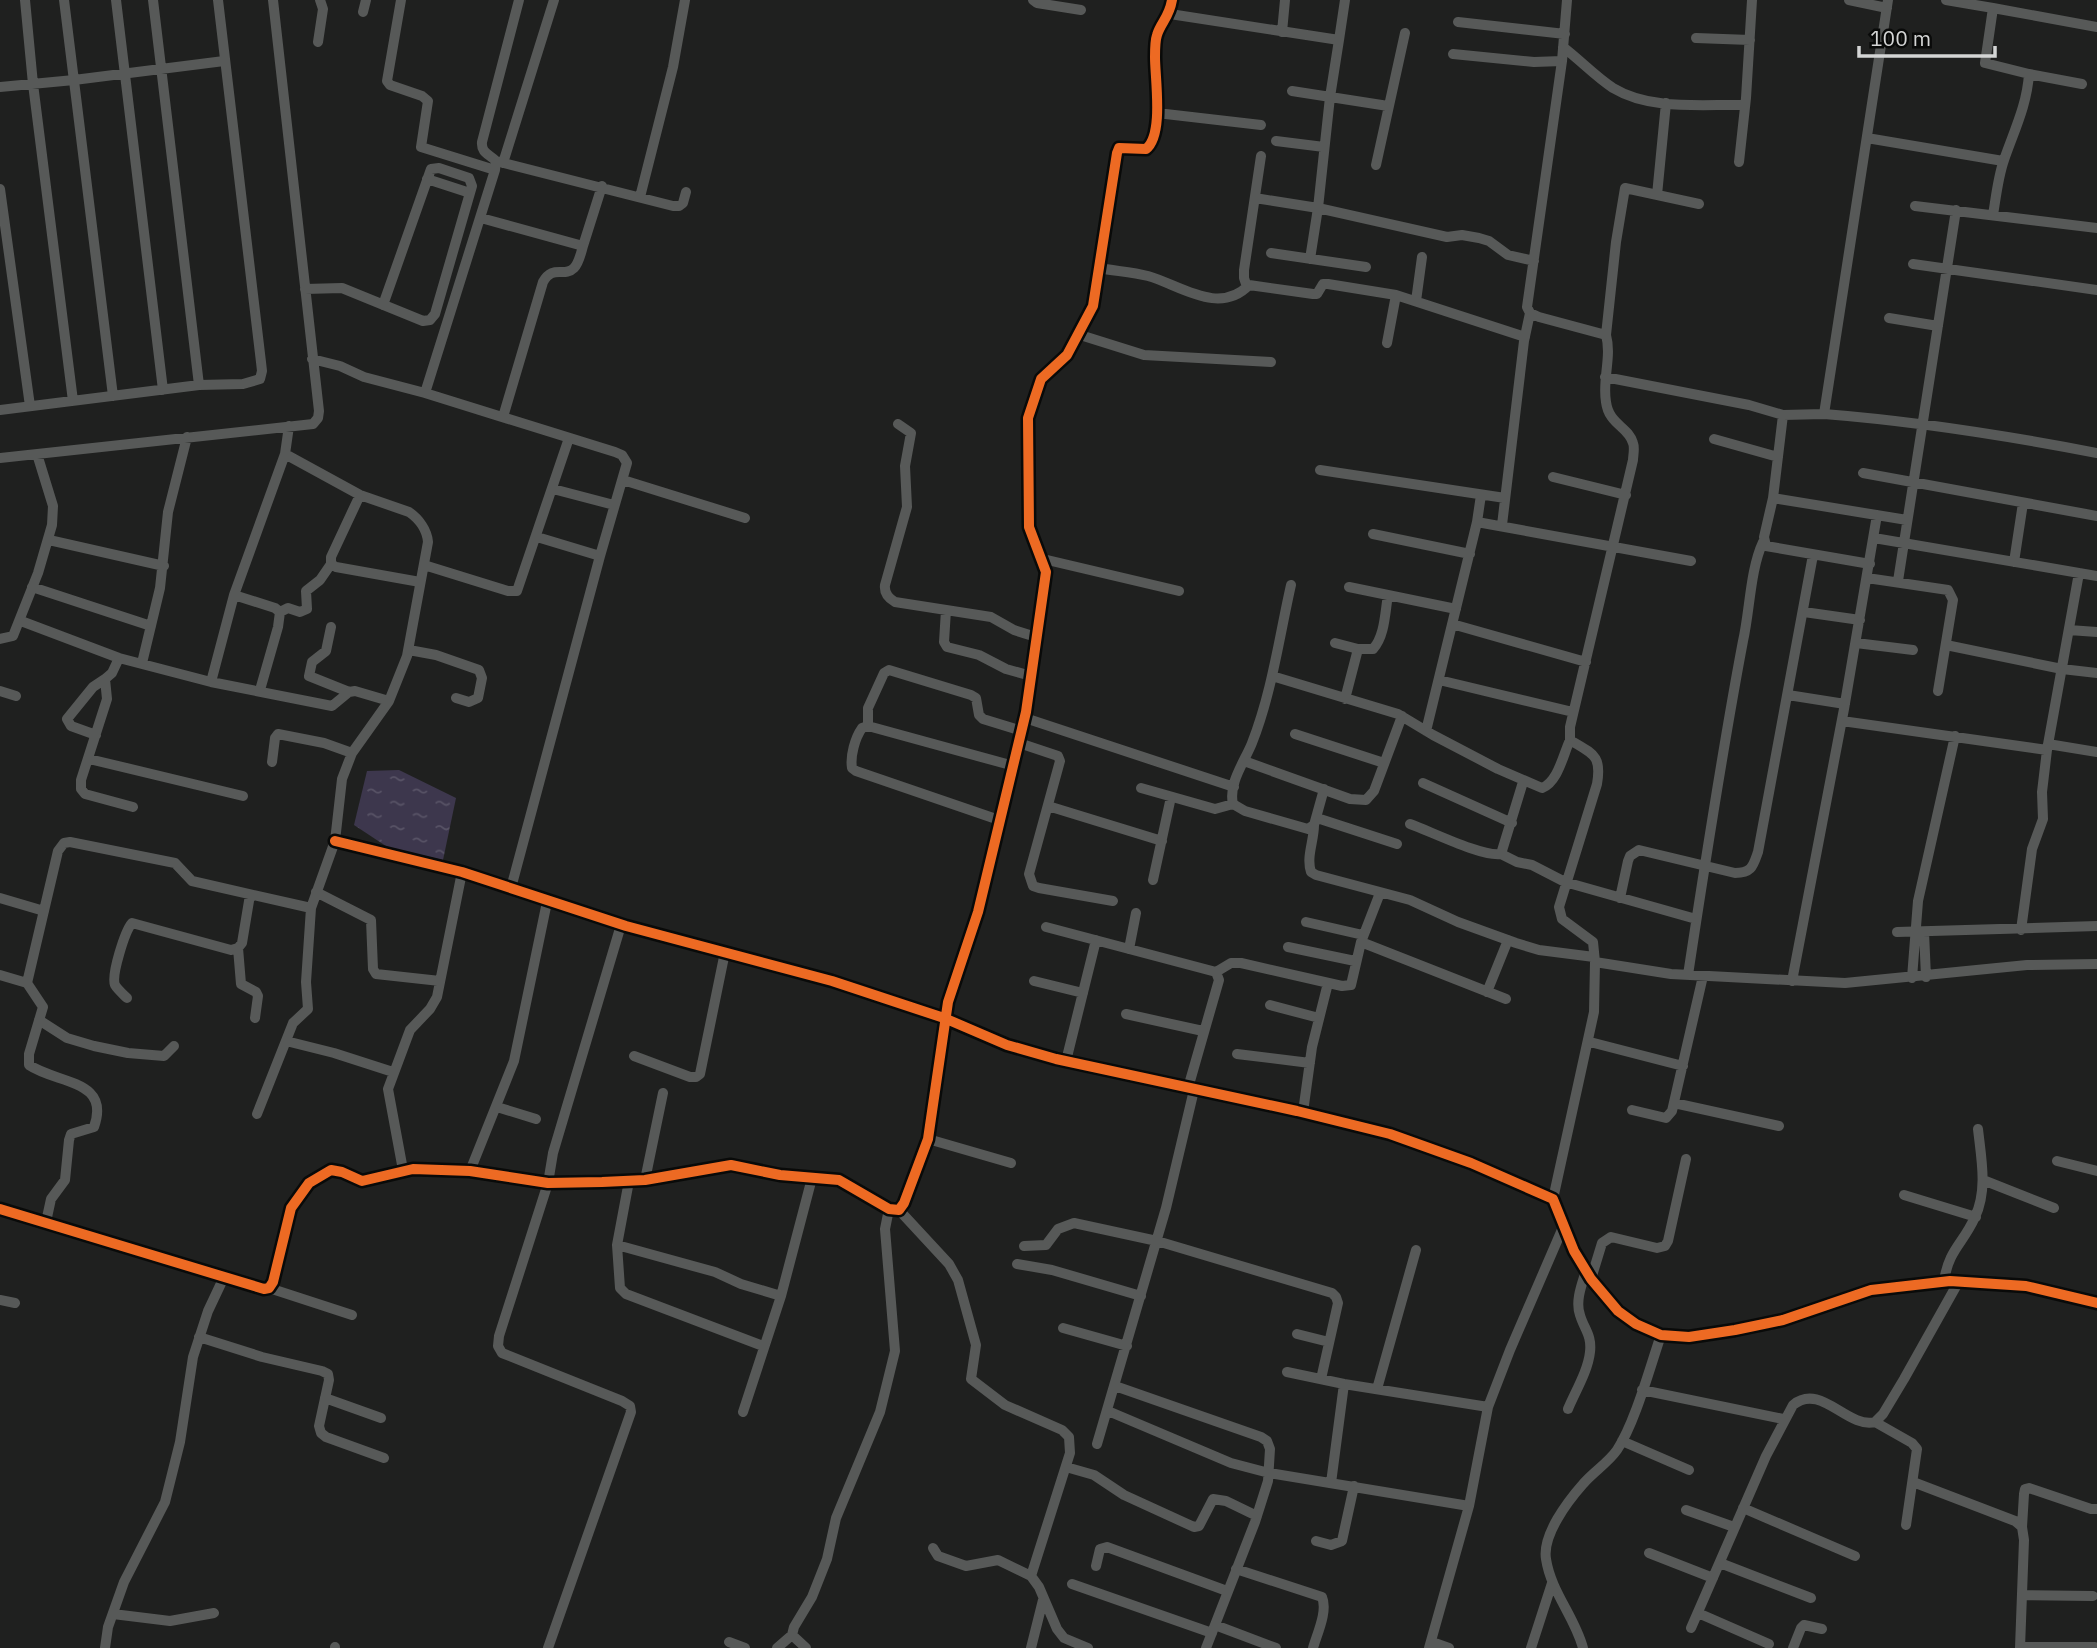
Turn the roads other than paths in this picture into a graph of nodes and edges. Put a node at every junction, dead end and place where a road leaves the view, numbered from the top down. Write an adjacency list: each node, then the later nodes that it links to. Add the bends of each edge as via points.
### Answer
1 (24, 0): 44 (street)
2 (64, 0): 42 (street)
3 (116, 0): 40 (street)
4 (153, 0): 39 (street)
5 (218, 0): 37 (street)
6 (273, 0): 84 (street)
7 (320, 0): 34 (street)
8 (366, 0): 24 (street)
9 (401, 0): 59 (street, via 387,81 428,101 421,147)
10 (519, 0): 59 (street, via 482,142 485,153)
11 (555, 0): 59 (street)
12 (685, 0): 65 (street)
13 (1033, 0): 23 (street)
14 (1172, 0): 25 (street)
15 (1285, 0): 28 (street)
16 (1345, 0): 32 (street)
17 (1567, 0): 30 (street)
18 (1752, 0): 33 (street)
19 (1849, 0): 21 (street)
20 (1947, 0): 22 (street)
21 (1888, 4): 53 (street)
22 (1993, 8): 27 (street); 41 (street, via 1985,63)
23 (1081, 10)
24 (363, 12)
25 (1170, 14): 28 (street); 51 (street, via 1157,35)
26 (1458, 22): 30 (street)
27 (2097, 27)
28 (1282, 32): 32 (street)
29 (1405, 33): 50 (street)
30 (1565, 34): 35 (street)
31 (1696, 38): 33 (street)
32 (1339, 40): 47 (street)
33 (1750, 40): 49 (street)
34 (318, 42)
35 (1563, 47): 38 (street); 48 (street, via 1613,88 1638,100)
36 (1453, 54): 38 (street)
37 (224, 61): 39 (street); 99 (street, via 262,371 260,379 253,382)
38 (1562, 61): 78 (street)
39 (160, 68): 40 (street); 99 (street)
40 (124, 73): 42 (street); 100 (street)
41 (2029, 74): 43 (street); 57 (street, via 2028,95)
42 (74, 80): 44 (street); 102 (street)
43 (2082, 84)
44 (33, 85): 45 (street); 103 (street)
45 (0, 87)
46 (1292, 91): 47 (street)
47 (1330, 97): 50 (street); 55 (street)
48 (1666, 103): 49 (street); 64 (street)
49 (1745, 105): 58 (street)
50 (1388, 106): 60 (street)
51 (1157, 113): 52 (street); 81 (street, via 1150,147 1124,147 1117,153)
52 (1261, 125)
53 (1867, 138): 57 (street); 106 (street)
54 (1276, 141): 55 (street)
55 (1324, 147): 69 (street)
56 (1261, 156): 66 (street)
57 (2003, 162): 71 (street)
58 (1739, 163)
59 (498, 165): 61 (street); 72 (street)
60 (1376, 165)
61 (602, 186): 65 (street); 74 (street)
62 (0, 189): 104 (street)
63 (686, 192): 65 (street, via 679,206)
64 (1657, 195): 67 (street); 93 (street, via 1625,188)
65 (640, 197)
66 (1255, 198): 69 (street); 83 (street, via 1244,278)
67 (1699, 204)
68 (1915, 206): 70 (street)
69 (1318, 208): 77 (street); 78 (street, via 1447,237 1479,238 1508,255)
70 (1956, 210): 71 (street); 82 (street)
71 (1993, 215): 73 (street)
72 (481, 218): 74 (street); 101 (street)
73 (2097, 228)
74 (583, 246): 108 (street, via 574,268 554,271 543,282)
75 (1271, 253): 77 (street)
76 (1422, 257): 87 (street)
77 (1310, 259): 80 (street)
78 (1534, 261): 89 (street)
79 (1913, 264): 82 (street)
80 (1366, 267)
81 (1099, 268): 83 (street, via 1149,276 1207,298 1239,295); 92 (street, via 1093,306)
82 (1947, 269): 85 (street); 91 (street)
83 (1247, 287): 86 (street, via 1313,295 1328,284)
84 (305, 289): 88 (street, via 342,288); 96 (street)
85 (2097, 290)
86 (1396, 295): 87 (street); 95 (street)
87 (1416, 301): 94 (street)
88 (383, 305): 88 (street, via 422,321 435,314 470,193 469,178 431,169)
89 (1530, 313): 93 (street); 94 (street)
90 (1889, 318): 91 (street)
91 (1938, 326): 111 (street)
92 (1077, 334): 97 (street, via 1144,355); 149 (street, via 1067,355 1041,379 1028,418 1029,527)
93 (1606, 335): 98 (street)
94 (1525, 337): 129 (street)
95 (1387, 343)
96 (312, 359): 101 (street); 110 (street, via 318,418 313,424)
97 (1271, 362)
98 (1605, 377): 107 (street); 128 (street, via 1610,418 1633,443)
99 (199, 385): 100 (street)
100 (163, 390): 102 (street)
101 (425, 393): 108 (street)
102 (113, 396): 103 (street)
103 (73, 401): 104 (street)
104 (30, 407): 105 (street)
105 (0, 410)
106 (1824, 414): 107 (street); 111 (street)
107 (1783, 415): 118 (street)
108 (503, 418): 113 (street)
109 (898, 424): 168 (street, via 911,433 905,466 908,499 884,590 895,602)
110 (289, 426): 112 (street); 117 (street)
111 (1924, 426): 115 (street); 124 (street)
112 (187, 437): 116 (street); 155 (street, via 165,527)
113 (569, 438): 123 (street, via 622,455 627,463); 125 (street)
114 (1714, 439): 118 (street)
115 (2097, 453)
116 (37, 454): 119 (street); 142 (street, via 53,506)
117 (285, 454): 126 (street); 165 (street)
118 (1779, 457): 130 (street)
119 (0, 458)
120 (1320, 470): 127 (street)
121 (1863, 474): 124 (street)
122 (1553, 477): 128 (street)
123 (623, 480): 132 (street); 135 (street)
124 (1915, 482): 131 (street); 136 (street)
125 (553, 489): 132 (street); 140 (street)
126 (360, 495): 152 (street); 154 (street, via 416,517 427,534)
127 (1481, 495): 129 (street); 137 (street)
128 (1626, 495): 145 (street)
129 (1505, 498): 138 (street)
130 (1773, 498): 133 (street); 143 (street)
131 (2023, 503): 134 (street); 151 (street)
132 (614, 505): 148 (street)
133 (1877, 515): 136 (street); 141 (street)
134 (2097, 516)
135 (745, 518)
136 (1907, 520): 144 (street)
137 (1477, 522): 138 (street); 146 (street)
138 (1502, 525): 145 (street)
139 (1373, 534): 146 (street)
140 (537, 537): 148 (street); 154 (street, via 517,591)
141 (1874, 538): 144 (street); 153 (street)
142 (49, 540): 155 (street); 162 (street)
143 (1763, 542): 147 (street, via 1773,549); 244 (street)
144 (1904, 543): 151 (street); 159 (street)
145 (1614, 546): 150 (street); 187 (street)
146 (1469, 554): 167 (street)
147 (1813, 555): 153 (street); 170 (street)
148 (600, 556): 248 (street)
149 (1043, 559): 164 (street); 178 (street, via 1046,572)
150 (1691, 561)
151 (2014, 562): 156 (street)
152 (331, 564): 160 (street); 169 (street, via 306,591 304,612 288,608)
153 (1870, 564): 158 (street)
154 (424, 565): 160 (street)
155 (164, 566): 174 (street)
156 (2079, 573): 157 (street); 176 (street)
157 (2097, 576)
158 (1867, 578): 159 (street); 171 (street)
159 (1898, 581): 182 (street, via 1952,594)
160 (420, 582): 184 (street)
161 (1292, 585): 192 (street)
162 (32, 587): 172 (street); 174 (street)
163 (1349, 587): 166 (street)
164 (1179, 591)
165 (234, 595): 169 (street); 195 (street)
166 (1388, 595): 167 (street); 183 (street, via 1377,645)
167 (1456, 608): 173 (street)
168 (946, 610): 178 (street, via 991,617); 191 (street, via 947,647)
169 (280, 612): 196 (street)
170 (1804, 612): 171 (street); 200 (street)
171 (1860, 620): 181 (street)
172 (20, 621): 179 (street, via 13,636); 186 (street)
173 (1452, 624): 187 (street); 194 (street)
174 (151, 626): 188 (street)
175 (331, 626): 199 (street, via 326,651 312,662 309,676)
176 (2069, 630): 177 (street); 189 (street)
177 (2097, 632)
178 (1037, 637): 191 (street)
179 (0, 639)
180 (1335, 643): 183 (street)
181 (1856, 643): 185 (street); 205 (street)
182 (1946, 645): 189 (street); 198 (street)
183 (1358, 649): 203 (street)
184 (409, 650): 202 (street, via 443,657 482,673 478,698 469,702); 204 (street)
185 (1913, 650)
186 (119, 658): 188 (street); 193 (street)
187 (1586, 662): 206 (street)
188 (142, 663): 195 (street)
189 (2062, 669): 190 (street); 218 (street)
190 (2097, 673)
191 (1031, 676): 208 (street)
192 (1272, 676): 203 (street); 222 (street)
193 (105, 679): 214 (street, via 107,699); 214 (street, via 67,719 71,726)
194 (1439, 680): 206 (street); 212 (street)
195 (211, 682): 196 (street)
196 (260, 690): 199 (street, via 332,706)
197 (0, 691): 201 (street)
198 (1938, 691)
199 (349, 692): 204 (street)
200 (1788, 695): 205 (street); 244 (street, via 1754,865 1745,873)
201 (16, 696)
202 (456, 698)
203 (1345, 699): 207 (street)
204 (389, 701): 219 (street)
205 (1845, 704): 209 (street)
206 (1573, 712): 216 (street)
207 (1402, 716): 212 (street); 224 (street)
208 (1025, 718): 211 (street); 228 (street)
209 (1842, 721): 215 (street); 285 (street)
210 (868, 726): 211 (street, via 868,708 888,670 971,695 983,719); 225 (street); 236 (street, via 858,733 851,762 856,771)
211 (1022, 731): 217 (street)
212 (1426, 731): 226 (street)
213 (1295, 734): 224 (street)
214 (96, 735): 221 (street)
215 (1955, 736): 218 (street); 266 (street, via 1931,836)
216 (1570, 740): 226 (street, via 1547,786); 247 (street, via 1594,755 1599,765)
217 (1019, 743): 225 (street); 234 (street, via 1058,756)
218 (2048, 747): 220 (street); 264 (street, via 2043,819 2032,849)
219 (352, 752): 223 (street, via 278,734); 240 (street, via 342,779)
220 (2097, 752)
221 (89, 759): 231 (street); 235 (street, via 81,780 85,794)
222 (1244, 761): 228 (street); 230 (street)
223 (272, 762)
224 (1384, 764): 230 (street, via 1366,800)
225 (1014, 766): 236 (street)
226 (1523, 782): 238 (street)
227 (1423, 783): 238 (street)
228 (1234, 787): 233 (street)
229 (1141, 788): 232 (street)
230 (1324, 789): 237 (street)
231 (243, 796)
232 (1171, 797): 233 (street, via 1215,810); 241 (street)
233 (1233, 804): 237 (street, via 1300,828 1308,829)
234 (1048, 806): 241 (street); 254 (street, via 1028,874 1030,881 1039,888)
235 (133, 807)
236 (1002, 821): 295 (street)
237 (1315, 822): 242 (street); 250 (street, via 1308,862 1311,872)
238 (1512, 823): 243 (street)
239 (1410, 824): 243 (street, via 1481,852)
240 (335, 841): 245 (street); 249 (street)
241 (1162, 841): 246 (street)
242 (1397, 844)
243 (1501, 854): 247 (street)
244 (1705, 865): 253 (street, via 1639,850 1628,861); 259 (street)
245 (461, 872): 248 (street); 283 (street)
246 (1153, 880)
247 (1565, 882): 253 (street); 274 (street, via 1559,907 1562,919 1593,942)
248 (512, 888): 255 (street)
249 (316, 892): 256 (street); 283 (street, via 371,920 376,974)
250 (1380, 894): 267 (street); 269 (street, via 1410,900)
251 (250, 895): 256 (street); 257 (street, via 192,881 175,863 70,842 60,847); 271 (street)
252 (0, 898): 257 (street)
253 (1620, 898): 259 (street)
254 (1113, 901)
255 (547, 902): 261 (street); 311 (street, via 514,1061)
256 (311, 908): 299 (street, via 308,1009 293,1023)
257 (44, 911): 286 (street)
258 (1136, 913): 272 (street)
259 (1696, 919): 279 (street)
260 (1306, 922): 267 (street)
261 (621, 925): 273 (street); 329 (street)
262 (2097, 926): 264 (street)
263 (1046, 927): 268 (street)
264 (2021, 930): 266 (street)
265 (1897, 932): 266 (street)
266 (1919, 932): 281 (street); 282 (street)
267 (1362, 938): 275 (street); 288 (street)
268 (1096, 940): 272 (street); 289 (street)
269 (1508, 940): 274 (street); 288 (street)
270 (1287, 947): 275 (street)
271 (238, 948): 290 (street, via 223,949 132,923 114,977); 294 (street, via 240,984 258,996)
272 (1129, 949): 277 (street)
273 (725, 952): 295 (street); 303 (street, via 700,1073 690,1077)
274 (1595, 960): 279 (street); 300 (street)
275 (1355, 961): 287 (street, via 1350,985)
276 (2097, 964): 281 (street, via 2027,965)
277 (1216, 972): 287 (street, via 1241,963); 298 (street, via 1219,980)
278 (0, 975): 286 (street)
279 (1688, 975): 280 (street)
280 (1703, 976): 285 (street); 306 (street)
281 (1926, 977): 282 (street)
282 (1912, 978): 285 (street)
283 (440, 981): 307 (street, via 434,1003 410,1030)
284 (1034, 981): 289 (street)
285 (1792, 981)
286 (27, 983): 297 (street, via 43,1007)
287 (1328, 983): 296 (street)
288 (1487, 992): 291 (street)
289 (1083, 993): 304 (street)
290 (127, 998)
291 (1506, 999)
292 (1270, 1005): 296 (street)
293 (1126, 1014): 298 (street)
294 (255, 1018)
295 (944, 1018): 304 (street, via 1007,1045); 318 (street)
296 (1319, 1018): 305 (street)
297 (39, 1020): 301 (street, via 67,1038 128,1053 164,1056); 336 (street, via 29,1065 87,1089 97,1103 94,1127 71,1134 65,1180 51,1199)
298 (1203, 1031): 308 (street)
299 (286, 1041): 307 (street); 314 (street)
300 (1590, 1042): 306 (street); 331 (street)
301 (174, 1046)
302 (1237, 1054): 305 (street)
303 (634, 1056)
304 (1066, 1061): 308 (street)
305 (1310, 1063): 313 (street)
306 (1683, 1066): 310 (street)
307 (393, 1072): 322 (street, via 388,1097)
308 (1191, 1089): 313 (street); 338 (street)
309 (663, 1093): 326 (street)
310 (1674, 1103): 312 (street, via 1666,1118); 316 (street)
311 (497, 1107): 315 (street); 323 (street)
312 (1632, 1110)
313 (1303, 1112): 331 (street, via 1390,1134)
314 (257, 1114)
315 (536, 1119)
316 (1779, 1126)
317 (1978, 1129): 327 (street)
318 (928, 1139): 321 (street); 334 (street, via 904,1203)
319 (1686, 1159): 344 (street, via 1665,1246 1611,1237 1602,1243)
320 (2057, 1161): 324 (street)
321 (1010, 1163)
322 (402, 1170): 323 (street); 347 (street, via 362,1181 331,1170 310,1183 291,1208)
323 (470, 1171): 329 (street)
324 (2097, 1171)
325 (812, 1178): 326 (street, via 730,1165); 334 (street, via 839,1180); 348 (street)
326 (645, 1180): 328 (street)
327 (1983, 1180): 332 (street); 335 (street)
328 (629, 1181): 329 (street); 339 (street)
329 (548, 1183): 421 (street, via 498,1346 502,1353 622,1401 631,1412)
330 (1904, 1195): 335 (street)
331 (1553, 1199): 337 (street)
332 (2054, 1208)
333 (0, 1209): 336 (street)
334 (894, 1210): 378 (street, via 950,1264 958,1280 975,1345 971,1378 1005,1405 1062,1430 1071,1445); 414 (street, via 885,1229 895,1352 880,1412 836,1518 827,1559)
335 (1976, 1217): 345 (street, via 1948,1258)
336 (46, 1222): 343 (street)
337 (1564, 1225): 344 (street); 368 (street)
338 (1157, 1241): 340 (street, via 1074,1223 1058,1229 1046,1245); 349 (street); 358 (street, via 1332,1293 1338,1303)
339 (617, 1245): 348 (street); 359 (street, via 620,1288 626,1294)
340 (1024, 1246)
341 (1416, 1250): 365 (street)
342 (1017, 1264): 349 (street)
343 (225, 1275): 347 (street); 357 (street)
344 (1588, 1275): 356 (street, via 1618,1311); 369 (street, via 1579,1314 1589,1331 1590,1352)
345 (1944, 1281): 346 (street); 356 (street, via 1871,1290 1783,1320 1735,1330 1689,1337)
346 (1959, 1281): 352 (street, via 2026,1286); 374 (street)
347 (269, 1287): 353 (street)
348 (781, 1296): 359 (street)
349 (1141, 1296): 360 (street)
350 (0, 1300): 351 (street)
351 (15, 1303)
352 (2097, 1303)
353 (352, 1315)
354 (1063, 1328): 360 (street)
355 (1297, 1334): 358 (street)
356 (1661, 1335): 366 (street)
357 (199, 1337): 367 (street, via 322,1371 330,1380); 410 (street, via 165,1502)
358 (1329, 1342): 362 (street)
359 (764, 1346): 371 (street)
360 (1127, 1346): 364 (street)
361 (1287, 1372): 362 (street)
362 (1321, 1379): 363 (street)
363 (1344, 1384): 365 (street); 382 (street)
364 (1115, 1386): 370 (street); 380 (street, via 1261,1437 1270,1449)
365 (1377, 1389): 368 (street)
366 (1642, 1390): 373 (street); 375 (street)
367 (325, 1398): 372 (street); 377 (street, via 318,1426 321,1433)
368 (1488, 1407): 384 (street)
369 (1568, 1409)
370 (1108, 1410): 376 (street); 380 (street, via 1231,1463)
371 (743, 1412)
372 (381, 1418)
373 (1783, 1419): 374 (street, via 1798,1400 1812,1398 1864,1422); 385 (street)
374 (1875, 1422): 381 (street, via 1917,1449)
375 (1622, 1441): 379 (street); 401 (street, via 1558,1517 1545,1557)
376 (1097, 1444)
377 (384, 1458)
378 (1066, 1467): 388 (street, via 1094,1475 1124,1495 1196,1528 1213,1499); 399 (street)
379 (1689, 1470)
380 (1269, 1473): 382 (street); 388 (street)
381 (1913, 1482): 389 (street); 391 (street)
382 (1331, 1483): 383 (street)
383 (1354, 1486): 384 (street); 392 (street, via 1342,1541 1331,1545)
384 (1469, 1506): 417 (street)
385 (1743, 1508): 390 (street); 395 (street)
386 (2097, 1509): 391 (street, via 2029,1488 2024,1494)
387 (1686, 1510): 390 (street)
388 (1257, 1516): 398 (street)
389 (1906, 1525)
390 (1734, 1527): 396 (street)
391 (2022, 1527): 404 (street)
392 (1316, 1541)
393 (933, 1548): 399 (street, via 938,1556 966,1566 998,1560)
394 (1649, 1553): 400 (street)
395 (1855, 1556)
396 (1720, 1563): 400 (street); 406 (street)
397 (1096, 1566): 403 (street, via 1100,1549 1107,1547)
398 (1236, 1569): 403 (street); 429 (street, via 1322,1597 1324,1609)
399 (1031, 1576): 407 (street)
400 (1713, 1578): 409 (street)
401 (1552, 1583): 431 (street); 432 (street)
402 (1072, 1584): 412 (street)
403 (1227, 1591): 412 (street)
404 (2022, 1595): 405 (street); 418 (street)
405 (2093, 1596)
406 (1811, 1598)
407 (1043, 1599): 425 (street); 426 (street, via 1064,1638)
408 (214, 1613): 410 (street, via 170,1621)
409 (1698, 1613): 411 (street); 416 (street)
410 (113, 1614): 420 (street)
411 (1691, 1628)
412 (1213, 1629): 427 (street); 428 (street)
413 (1822, 1629): 433 (street, via 1804,1625)
414 (792, 1634): 423 (street); 424 (street)
415 (729, 1642): 422 (street)
416 (1769, 1644)
417 (1430, 1645): 430 (street)
418 (2020, 1647): 419 (street)
419 (2095, 1647)
420 (105, 1648)
421 (548, 1648)
422 (745, 1648)
423 (778, 1648)
424 (806, 1648)
425 (1031, 1648)
426 (1088, 1648)
427 (1206, 1648)
428 (1276, 1648)
429 (1313, 1648)
430 (1449, 1648)
431 (1531, 1648)
432 (1583, 1648)
433 (1793, 1648)

